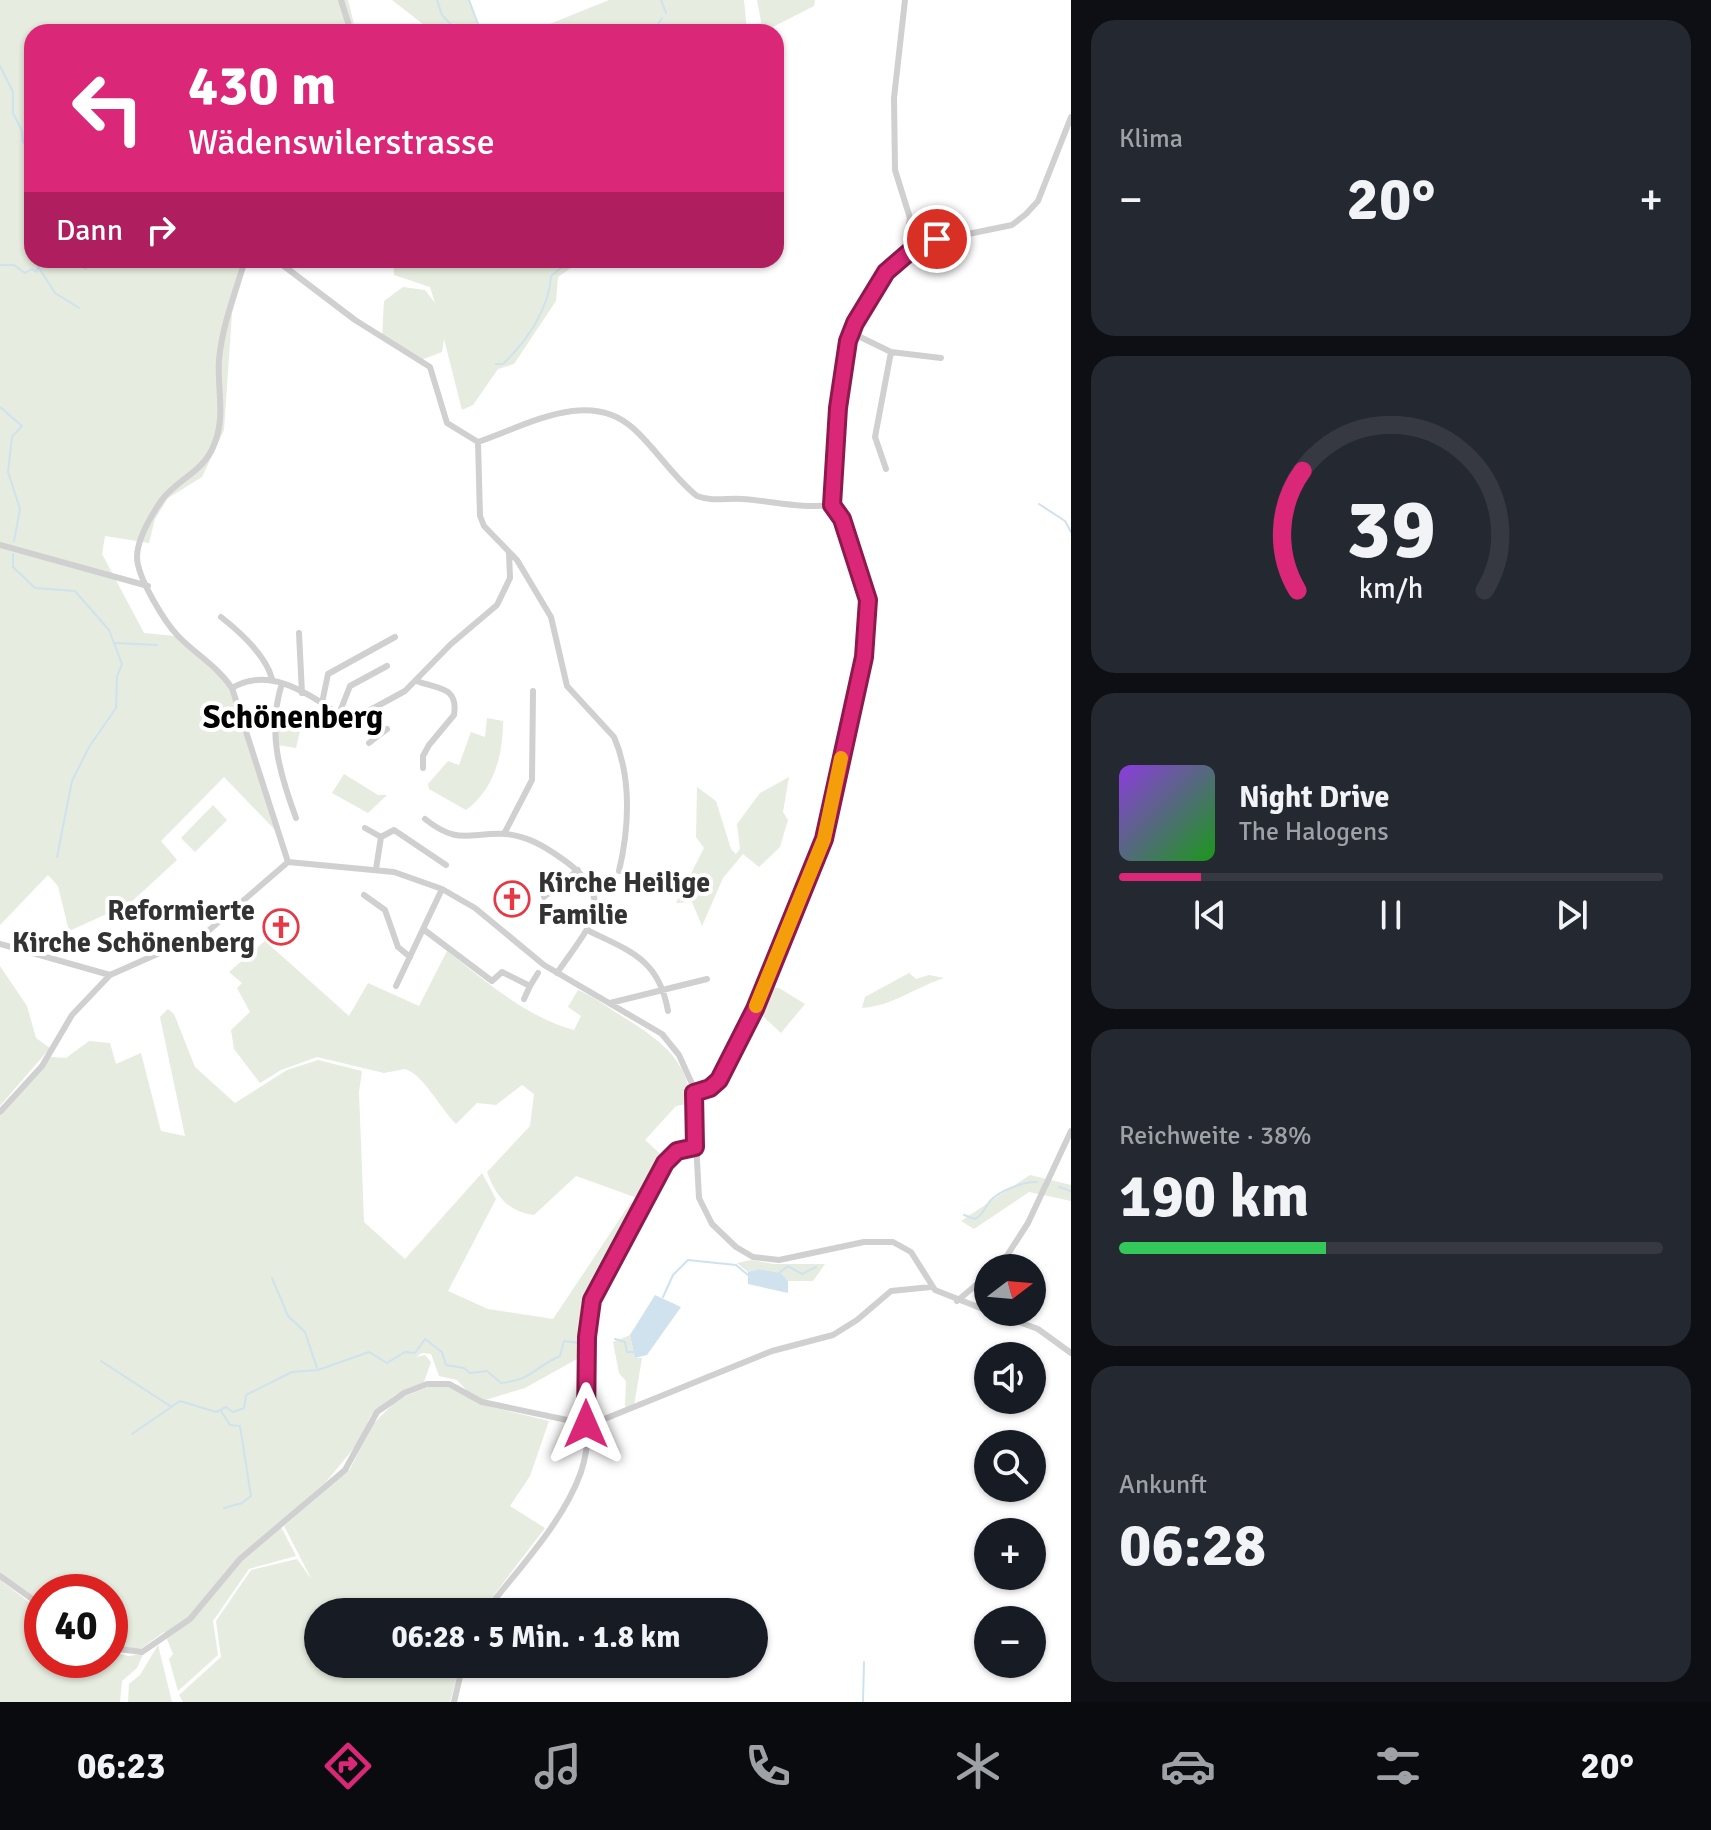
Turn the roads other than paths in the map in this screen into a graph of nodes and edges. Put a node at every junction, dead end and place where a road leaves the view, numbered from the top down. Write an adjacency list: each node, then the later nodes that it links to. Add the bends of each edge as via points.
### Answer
1 (341, 0): 3 (street)
2 (905, 0): 5 (street, via 894,98 895,170 910,218)
3 (348, 24)
4 (1071, 117): 5 (street, via 1049,178 1026,214 1012,225 937,239)
5 (904, 254): 8 (street, via 876,286)
6 (243, 268): 16 (street, via 220,354 217,437 205,463 167,493 149,523 137,558)
7 (287, 268): 11 (street, via 430,367 447,423)
8 (850, 332): 9 (street); 13 (street, via 838,408)
9 (891, 352): 10 (street); 12 (street, via 875,437)
10 (941, 358)
11 (478, 442): 13 (street, via 583,408 632,427 697,496); 15 (street, via 480,516)
12 (886, 469)
13 (832, 505): 61 (street, via 842,519 868,600 868,635 824,839 755,1009 719,1080)
14 (0, 545): 16 (street)
15 (509, 551): 22 (street, via 510,578 497,605); 43 (street, via 551,617 567,686 619,748 627,780)
16 (148, 586): 24 (street, via 170,626)
17 (221, 617): 21 (street, via 251,645)
18 (299, 633): 26 (street)
19 (395, 637): 27 (street, via 328,674)
20 (387, 666): 28 (street, via 350,686)
21 (272, 679): 23 (street); 24 (street, via 256,678)
22 (417, 681): 29 (street); 33 (street, via 442,686 455,707 423,756)
23 (282, 683): 26 (street); 34 (street, via 275,748)
24 (232, 688): 39 (street)
25 (533, 691): 37 (street, via 532,780)
26 (302, 693): 27 (street)
27 (322, 703): 28 (street)
28 (339, 714): 29 (street, via 350,721)
29 (365, 714): 31 (street)
30 (387, 729): 31 (street)
31 (379, 735): 32 (street)
32 (369, 743)
33 (423, 768)
34 (296, 818)
35 (425, 819): 37 (street, via 455,837)
36 (365, 828): 38 (street)
37 (504, 834): 42 (street, via 544,846)
38 (381, 837): 40 (street, via 394,830 403,833); 41 (street)
39 (288, 862): 41 (street); 53 (street, via 207,932)
40 (446, 865)
41 (376, 869): 44 (street)
42 (578, 870): 46 (street); 48 (street, via 597,899)
43 (619, 871)
44 (442, 889): 47 (street); 52 (street, via 475,908)
45 (364, 895): 50 (street, via 385,910 398,947)
46 (544, 897)
47 (423, 929): 50 (street); 56 (street, via 492,981 502,972)
48 (587, 930): 52 (street); 57 (street, via 649,964)
49 (0, 944): 53 (street)
50 (410, 957): 55 (street)
51 (538, 973): 56 (street)
52 (557, 973): 59 (street)
53 (110, 975): 62 (street, via 72,1015 42,1066)
54 (707, 979): 57 (street)
55 (396, 986)
56 (530, 986): 58 (street)
57 (664, 990): 59 (street); 60 (street)
58 (524, 999)
59 (610, 1003): 61 (street, via 669,1041 689,1073)
60 (668, 1011)
61 (694, 1093): 64 (street)
62 (0, 1112)
63 (1071, 1131): 65 (street)
64 (695, 1147): 66 (street, via 703,1206 723,1237 745,1253 784,1260 889,1241 911,1252); 72 (street, via 677,1151 665,1163 595,1292 587,1337)
65 (1008, 1254)
66 (931, 1287): 68 (street); 72 (street, via 891,1291 833,1335 772,1351)
67 (974, 1287): 68 (street)
68 (957, 1301): 69 (street)
69 (974, 1306)
70 (1030, 1326): 71 (street)
71 (1071, 1353)
72 (587, 1425): 75 (street, via 585,1459 575,1486); 76 (street, via 482,1402 449,1384 427,1384 404,1393 377,1412 345,1470 240,1559 190,1619 142,1652)
73 (0, 1576): 74 (street)
74 (24, 1593)
75 (496, 1598)
76 (128, 1650)
77 (460, 1678): 78 (street)
78 (454, 1702)

